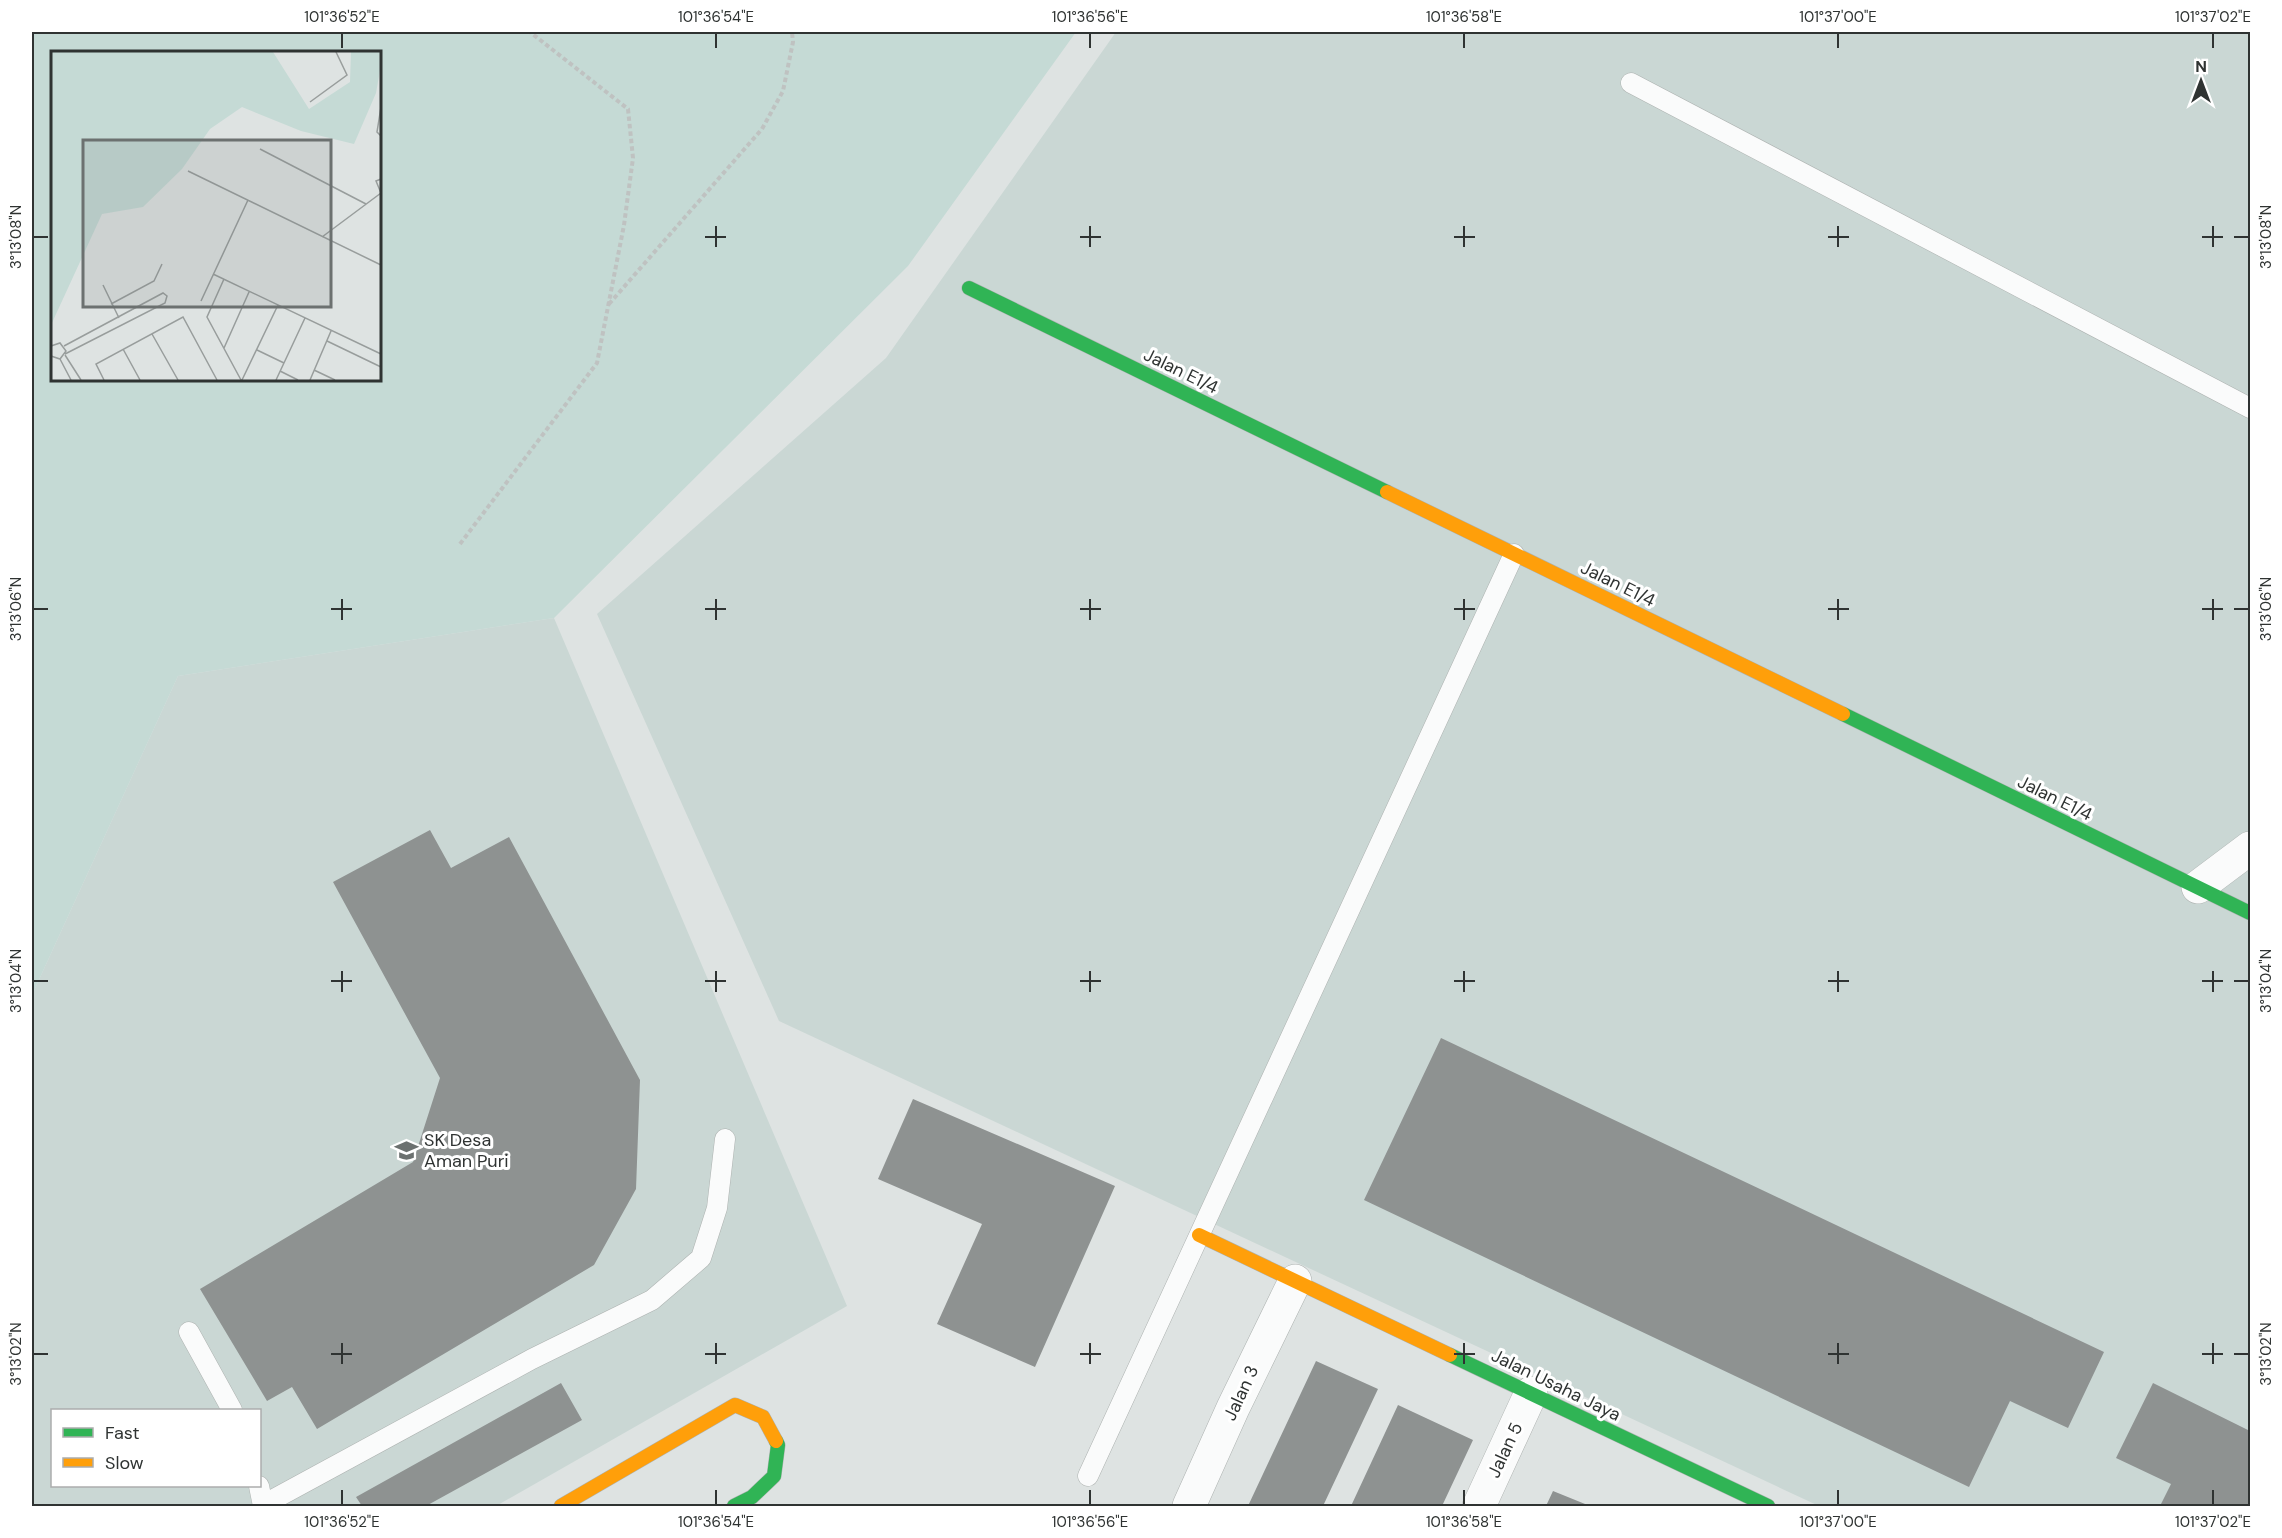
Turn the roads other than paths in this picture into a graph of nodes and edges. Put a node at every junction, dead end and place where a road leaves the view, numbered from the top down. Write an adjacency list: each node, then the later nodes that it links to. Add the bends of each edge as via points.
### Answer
1 (1630, 83): 3 (lane)
2 (969, 288): 4 (street, Jalan E1/4)
3 (2250, 408)
4 (1514, 554): 6 (street, Jalan E1/4); 9 (lane)
5 (2250, 848): 6 (street)
6 (2198, 887): 7 (street, Jalan E1/4)
7 (2250, 913)
8 (725, 1139): 16 (lane, via 717,1208 701,1258 652,1300 532,1359)
9 (1199, 1234): 10 (street, Jalan Usaha Jaya); 14 (lane)
10 (1295, 1281): 12 (street, Jalan Usaha Jaya); 19 (street, Jalan 3)
11 (189, 1332): 13 (lane)
12 (1531, 1393): 20 (street, Jalan 5); 21 (street, Jalan Usaha Jaya)
13 (231, 1409)
14 (1088, 1476)
15 (259, 1487): 16 (lane)
16 (263, 1506)
17 (561, 1506): 18 (street, via 735,1406 763,1418 778,1445 774,1476 752,1497)
18 (734, 1506)
19 (1189, 1506)
20 (1479, 1506)
21 (1768, 1506)

